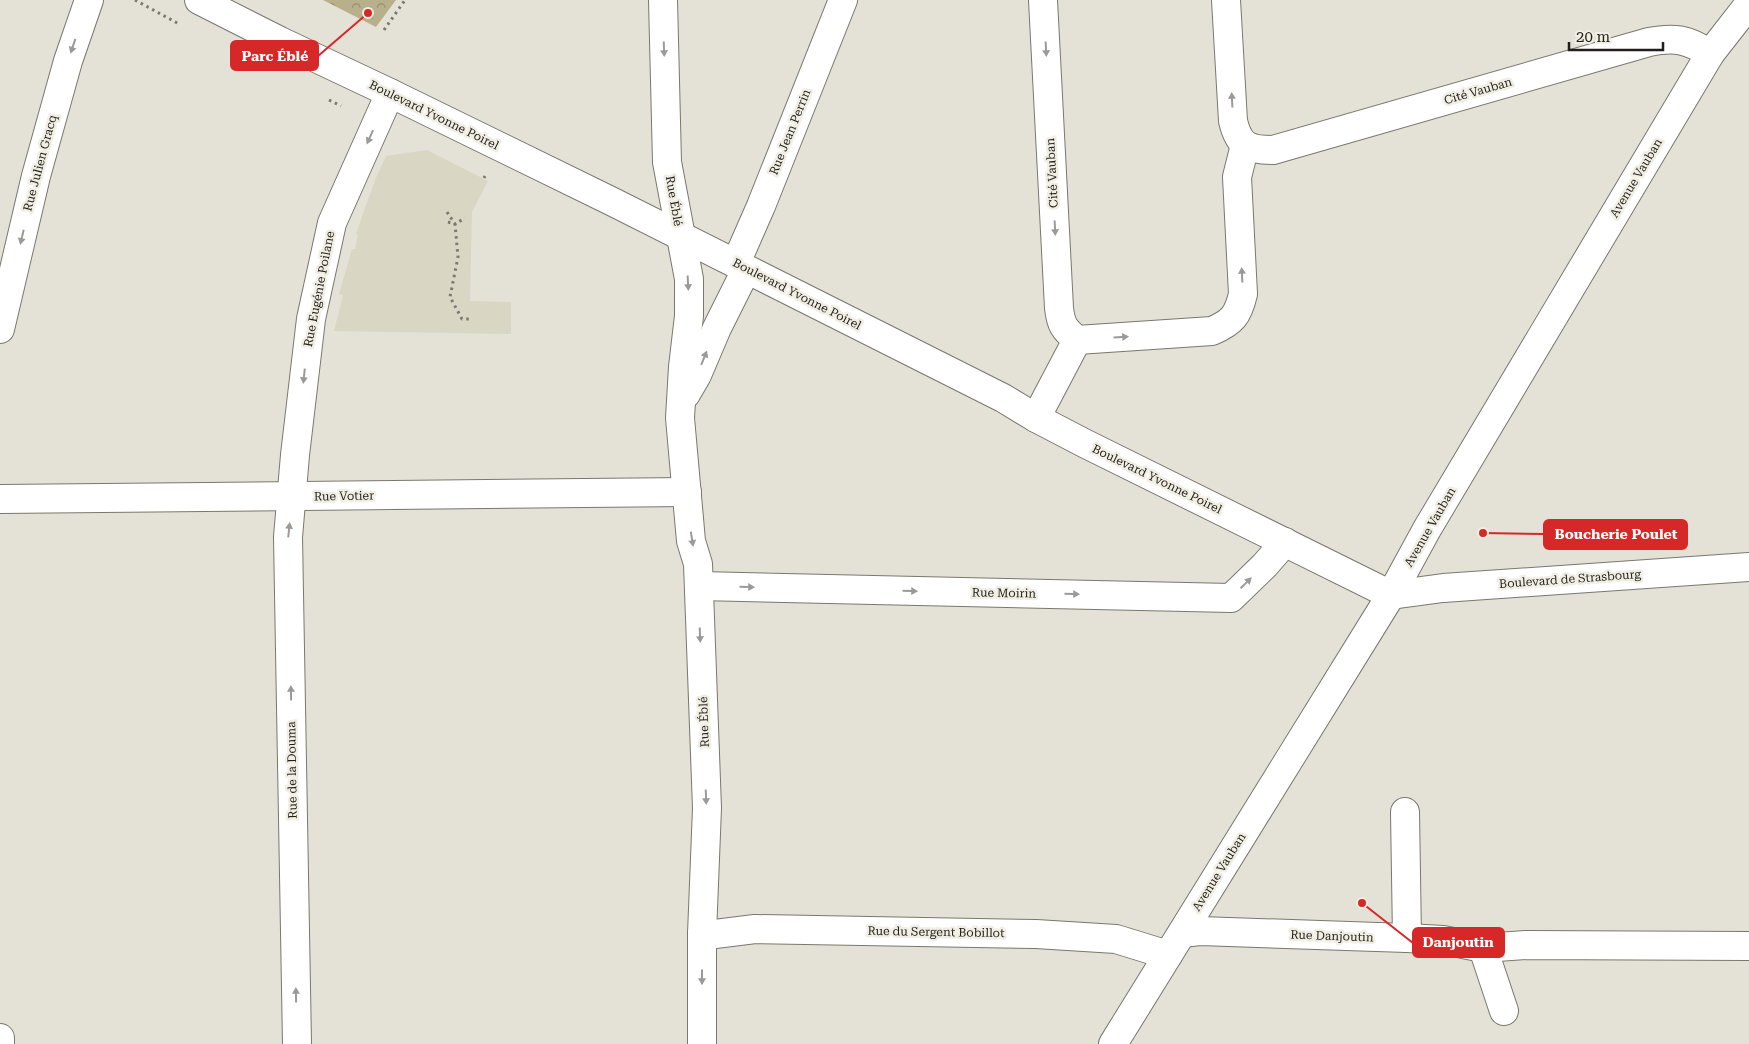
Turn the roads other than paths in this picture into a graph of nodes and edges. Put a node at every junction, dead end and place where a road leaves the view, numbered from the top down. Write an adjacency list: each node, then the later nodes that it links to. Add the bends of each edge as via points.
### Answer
1 (89, 0): 13 (street, Rue Julien Gracq, one-way to 13, via 68,61 36,176)
2 (199, 0): 9 (street, Boulevard Yvonne Poirel)
3 (663, 0): 11 (street, Rue Éblé, one-way to 11, via 667,162)
4 (842, 0): 12 (street, Rue Jean Perrin, via 761,206)
5 (1044, 0): 14 (street, Cité Vauban, one-way to 14, via 1059,308 1061,324)
6 (1226, 0): 10 (street, one-way to 6, via 1239,139 1234,120)
7 (1745, 6): 8 (street, Avenue Vauban)
8 (1710, 54): 10 (street, Cité Vauban, via 1695,44 1676,39 1649,42 1273,150); 23 (street, Avenue Vauban)
9 (390, 93): 11 (street, Boulevard Yvonne Poirel); 18 (street, Rue Eugénie Poilane, one-way to 18, via 332,223 311,319)
10 (1245, 145): 14 (street, one-way to 10, via 1212,332 1234,318 1244,294 1237,177)
11 (680, 235): 12 (street, Boulevard Yvonne Poirel); 15 (street, Rue Éblé, one-way to 15, via 689,279)
12 (741, 266): 15 (street, Rue Éblé, one-way to 12, via 697,375); 16 (street, Boulevard Yvonne Poirel, via 1003,398)
13 (0, 329)
14 (1076, 340): 16 (street)
15 (682, 402): 17 (street, Rue Éblé, via 680,418)
16 (1036, 418): 20 (street, Boulevard Yvonne Poirel)
17 (687, 492): 18 (street, Rue Votier); 22 (street, Rue Éblé, one-way to 22)
18 (293, 496): 19 (street, Rue Votier); 34 (street, Rue de la Douma, one-way to 18, via 288,537)
19 (0, 499)
20 (1285, 542): 22 (street, Rue Moirin, one-way to 20, via 1231,598); 23 (street, Boulevard Yvonne Poirel)
21 (1749, 567): 23 (street, Boulevard de Strasbourg, via 1443,588)
22 (699, 586): 26 (street, Rue Éblé, one-way to 26, via 707,808)
23 (1391, 595): 25 (street, Avenue Vauban)
24 (1405, 812): 27 (street)
25 (1182, 933): 27 (street, Rue Danjoutin); 30 (street, Avenue Vauban)
26 (702, 934): 30 (street, Rue du Sergent Bobillot, via 755,929 1036,934 1116,939); 35 (street, Rue Éblé, one-way to 35)
27 (1407, 938): 29 (street, Rue Danjoutin, via 1443,940)
28 (1749, 946): 29 (street, Rue Danjoutin, via 1526,945)
29 (1482, 948): 31 (street)
30 (1168, 955): 36 (street, Avenue Vauban)
31 (1504, 1011)
32 (0, 1038): 33 (street)
33 (0, 1044)
34 (297, 1044)
35 (702, 1044)
36 (1113, 1044)

